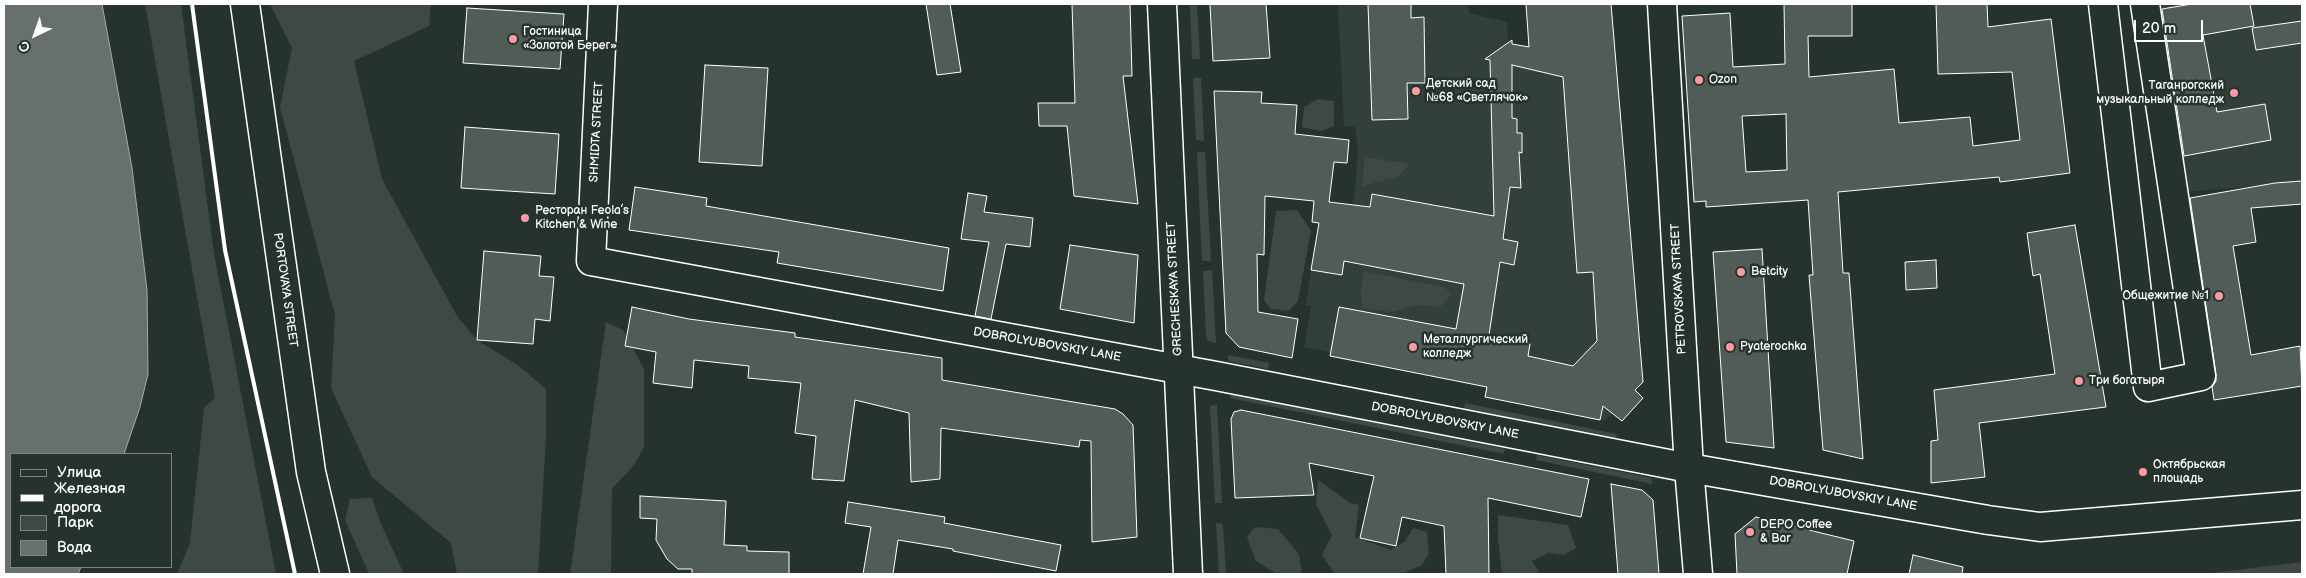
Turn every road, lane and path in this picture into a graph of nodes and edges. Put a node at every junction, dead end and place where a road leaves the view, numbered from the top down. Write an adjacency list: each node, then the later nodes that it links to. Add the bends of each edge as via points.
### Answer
1 (245, 4): 11 (street, PORTOVAYA STREET, via 311,472)
2 (603, 4): 7 (street, SHMIDTA STREET)
3 (1162, 4): 8 (street, GRECHESKAYA STREET)
4 (1662, 4): 9 (street, PETROVSKAYA STREET)
5 (2103, 4): 6 (street, via 2148,387 2201,376)
6 (2145, 4)
7 (592, 260): 8 (street, DOBROLYUBOVSKIY LANE)
8 (1179, 369): 9 (street, DOBROLYUBOVSKIY LANE); 12 (street, GRECHESKAYA STREET)
9 (1689, 468): 10 (street, DOBROLYUBOVSKIY LANE, via 1988,520 2040,526); 13 (street, PETROVSKAYA STREET)
10 (2302, 506)
11 (335, 574)
12 (1188, 574)
13 (1698, 574)

